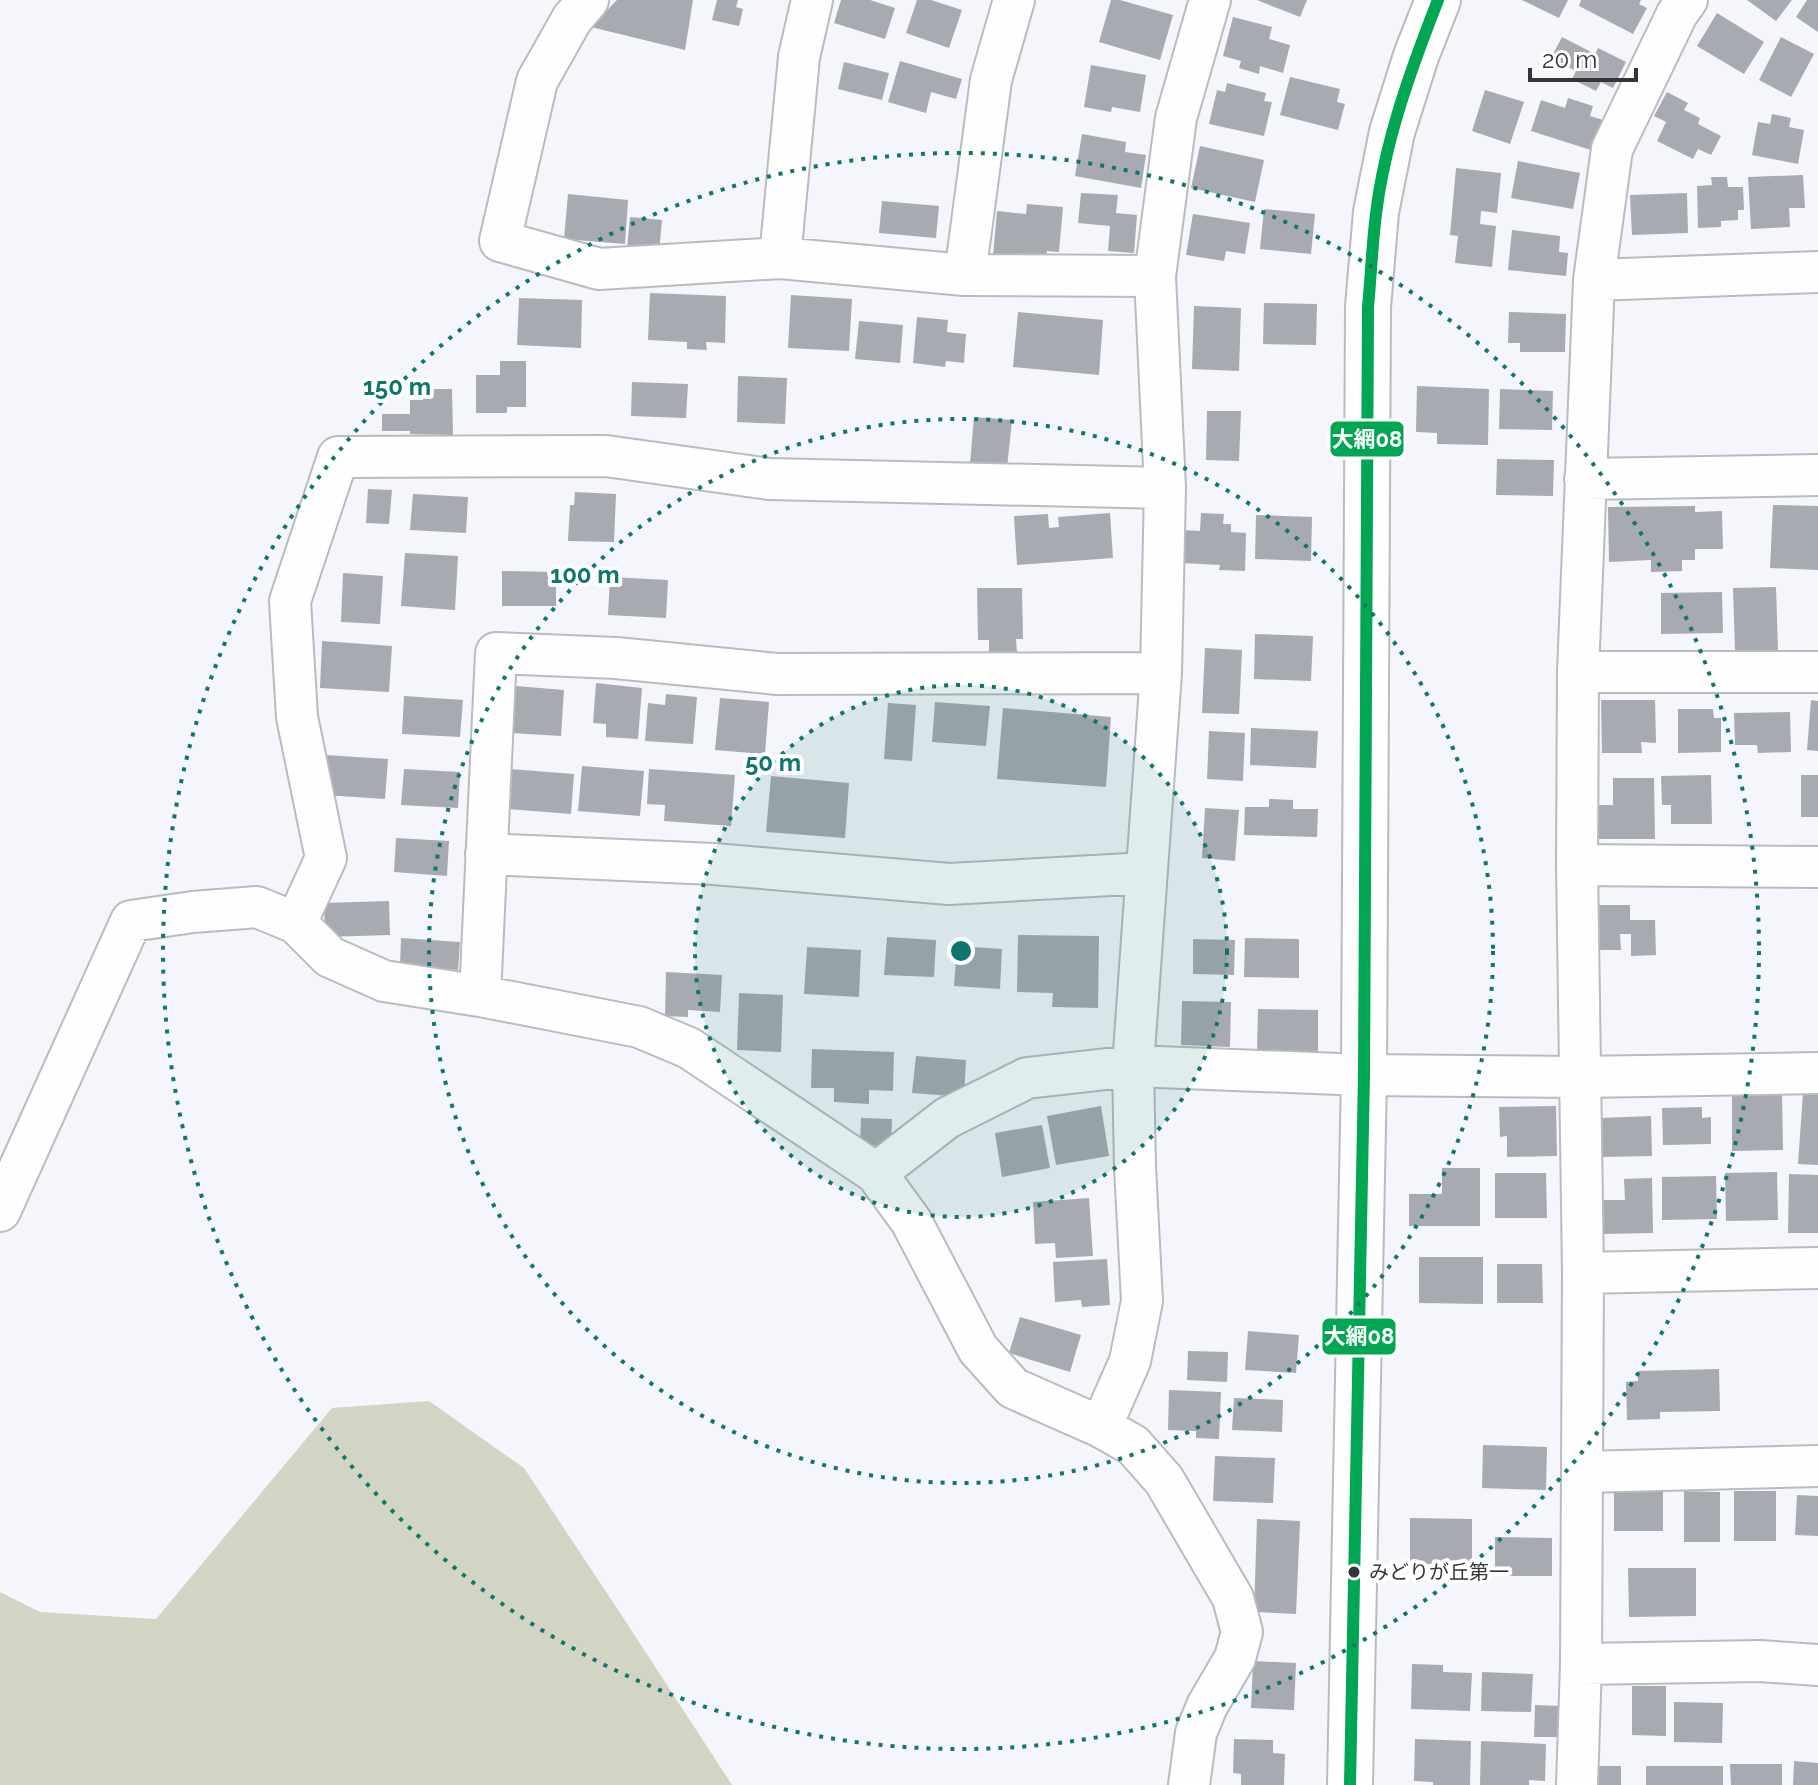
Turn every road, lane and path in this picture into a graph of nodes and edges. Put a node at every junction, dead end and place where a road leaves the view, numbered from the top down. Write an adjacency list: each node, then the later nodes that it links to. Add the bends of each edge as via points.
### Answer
1 (588, 0): 7 (street, via 537,81 500,241 599,269)
2 (812, 0): 7 (street, via 799,57)
3 (1014, 0): 9 (street, via 991,80)
4 (1210, 0): 10 (street, via 1176,118)
5 (1438, 0): 26 (street, via 1392,132 1376,212 1368,307)
6 (1687, 0): 11 (street, via 1612,149)
7 (780, 258): 9 (street)
8 (1818, 272): 11 (street)
9 (965, 275): 10 (street)
10 (1155, 276): 14 (street)
11 (1594, 280): 13 (street)
12 (1818, 475): 13 (street)
13 (1585, 479): 15 (street)
14 (1165, 488): 17 (street); 22 (street, via 769,479 606,456 338,457 290,601 297,717 326,858)
15 (1578, 672): 16 (street); 19 (street)
16 (1818, 672)
17 (1161, 673): 18 (street, via 777,674 496,653); 21 (street)
18 (486, 854): 21 (street, via 714,864 949,884); 23 (street)
19 (1577, 865): 20 (street); 27 (street)
20 (1818, 867)
21 (1147, 873): 24 (street)
22 (296, 923): 23 (street, via 330,957 384,981); 29 (street, via 257,907 131,921)
23 (480, 996): 28 (street, via 639,1027 689,1048)
24 (1133, 1066): 26 (street); 28 (street, via 1027,1078 947,1118); 32 (street, via 1142,1301 1130,1361)
25 (1818, 1073): 27 (street)
26 (1364, 1075): 27 (street); 38 (street)
27 (1581, 1077): 31 (street)
28 (876, 1173): 32 (street, via 911,1221 978,1349 1013,1388)
29 (0, 1211)
30 (1818, 1268): 31 (street)
31 (1583, 1273): 34 (street)
32 (1101, 1427): 37 (street, via 1133,1445 1164,1480 1233,1598 1242,1632 1235,1658 1196,1733)
33 (1818, 1466): 34 (street)
34 (1583, 1472): 35 (street)
35 (1581, 1664): 36 (street); 39 (street)
36 (1818, 1665)
37 (1189, 1785)
38 (1350, 1785)
39 (1577, 1785)

